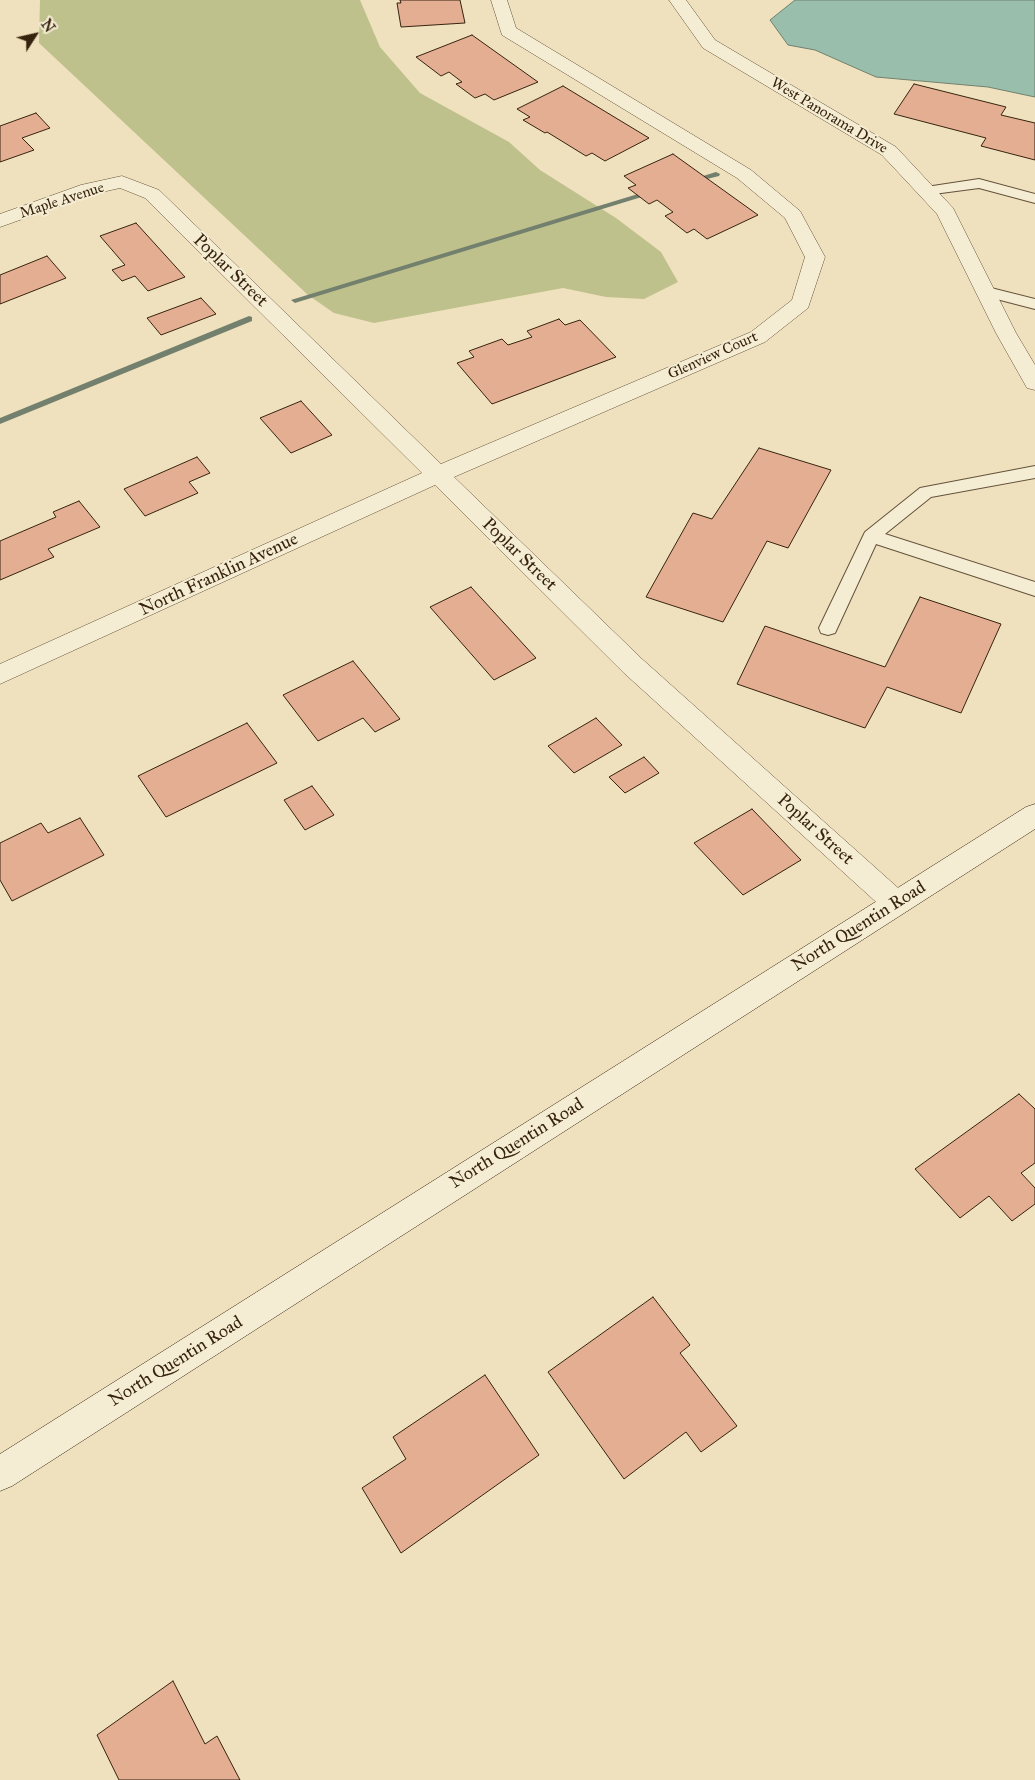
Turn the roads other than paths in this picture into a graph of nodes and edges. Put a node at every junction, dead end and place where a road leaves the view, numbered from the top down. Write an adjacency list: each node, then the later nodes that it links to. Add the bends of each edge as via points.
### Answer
1 (499, 0): 11 (street, Glenview Court, via 508,31 744,174 793,214 815,257 801,303 758,337)
2 (677, 0): 3 (street, West Panorama Drive, via 709,44 889,151)
3 (926, 191): 5 (lane, via 979,183); 7 (street, West Panorama Drive, via 946,212)
4 (152, 194): 6 (street, Maple Avenue, via 122,182 88,189); 11 (street, Poplar Street)
5 (1035, 199)
6 (0, 221)
7 (987, 292): 8 (lane); 9 (street, West Panorama Drive)
8 (1035, 304)
9 (1035, 383)
10 (1035, 472): 12 (lane, via 926,492)
11 (437, 475): 15 (street, North Franklin Avenue); 17 (street, Poplar Street, via 632,666)
12 (871, 536): 13 (lane); 14 (lane)
13 (1035, 589)
14 (828, 628)
15 (0, 675)
16 (1035, 815): 17 (street, North Quentin Road)
17 (896, 903): 18 (street, North Quentin Road)
18 (0, 1474)

